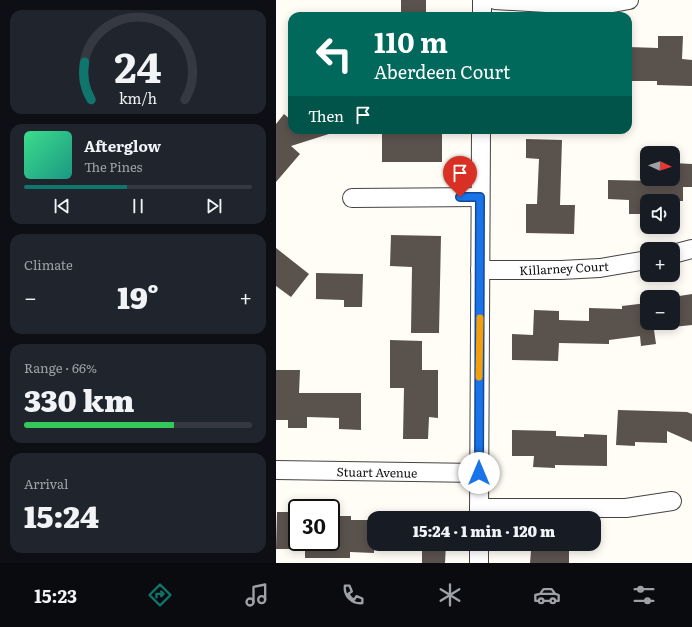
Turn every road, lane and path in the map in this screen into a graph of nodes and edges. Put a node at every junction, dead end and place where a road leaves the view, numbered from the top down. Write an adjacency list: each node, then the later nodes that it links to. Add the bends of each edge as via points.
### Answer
1 (482, 0): 4 (street)
2 (495, 0): 3 (street, via 597,6)
3 (629, 0)
4 (482, 12)
5 (481, 134): 6 (street)
6 (480, 197): 7 (street); 11 (street)
7 (352, 198)
8 (692, 249): 9 (street)
9 (680, 252)
10 (640, 261): 11 (street, Killarney Court, via 600,268)
11 (480, 270): 13 (street)
12 (276, 470): 13 (street, Stuart Avenue)
13 (479, 473): 15 (street)
14 (672, 501): 16 (street, via 626,508)
15 (479, 511)
16 (538, 511)
17 (479, 551): 18 (street)
18 (479, 563)

